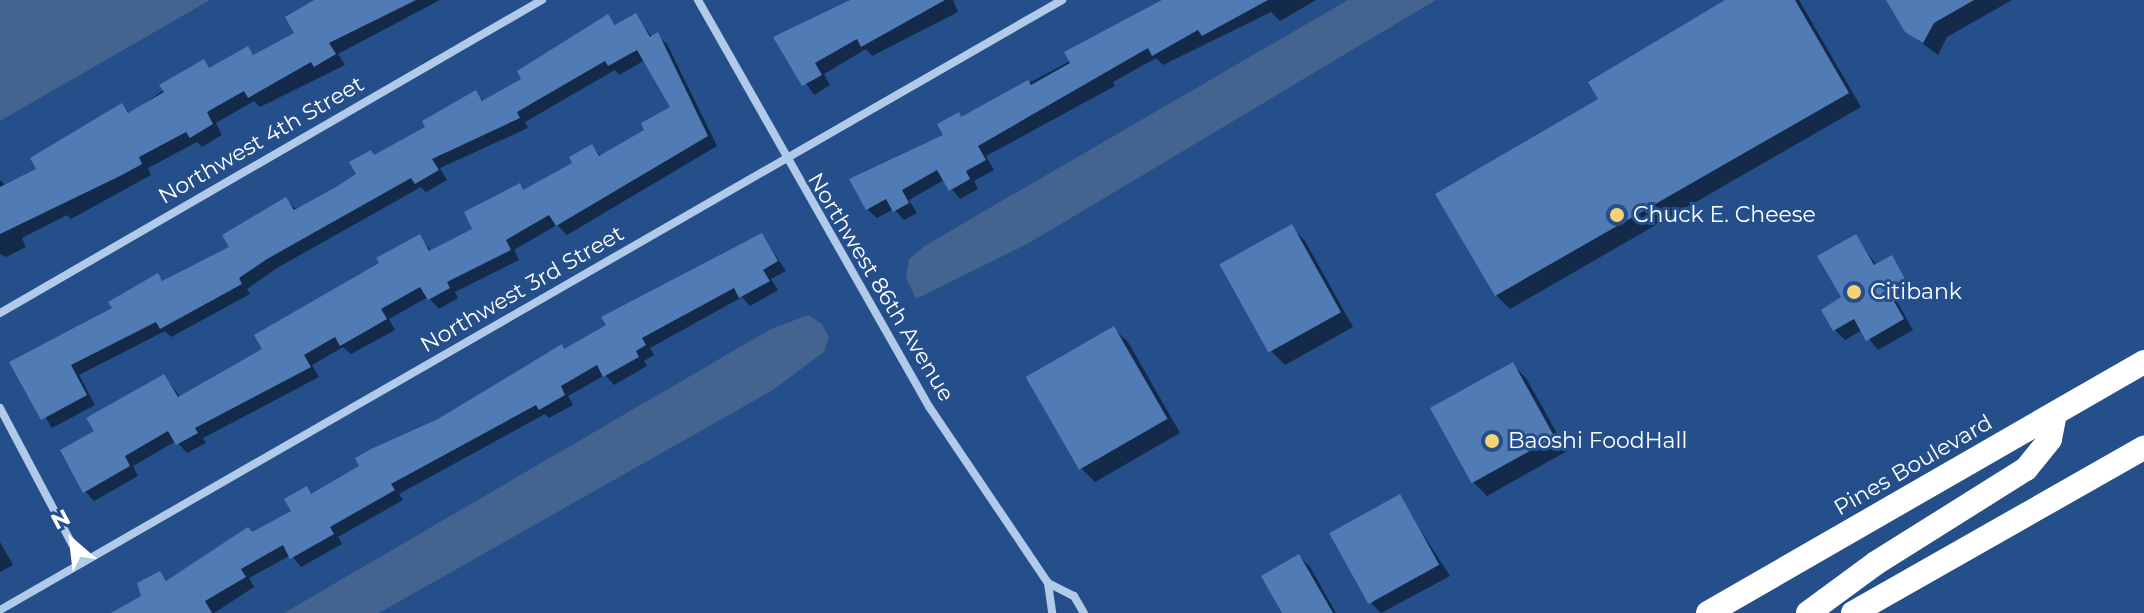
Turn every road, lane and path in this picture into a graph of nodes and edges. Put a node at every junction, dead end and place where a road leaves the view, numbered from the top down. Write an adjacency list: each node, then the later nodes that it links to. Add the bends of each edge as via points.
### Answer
1 (542, 0): 5 (street, Northwest 4th Street)
2 (698, 0): 4 (street, Northwest 86th Avenue)
3 (1062, 0): 4 (street, Northwest 3rd Street)
4 (784, 159): 10 (street, Northwest 3rd Street); 11 (street, Northwest 86th Avenue, via 933,413)
5 (0, 313)
6 (2144, 362): 8 (highway, Pines Boulevard)
7 (0, 408): 10 (street)
8 (2055, 413): 15 (highway, Pines Boulevard); 16 (highway, via 2050,439 2026,469 1876,563)
9 (2144, 448): 17 (highway)
10 (82, 563): 12 (street, Northwest 3rd Street)
11 (1048, 583): 13 (street, Northwest 86th Avenue); 14 (street, Northwest 86th Avenue, via 1074,596)
12 (0, 610)
13 (1052, 613)
14 (1084, 613)
15 (1708, 613)
16 (1808, 613)
17 (1853, 613)

